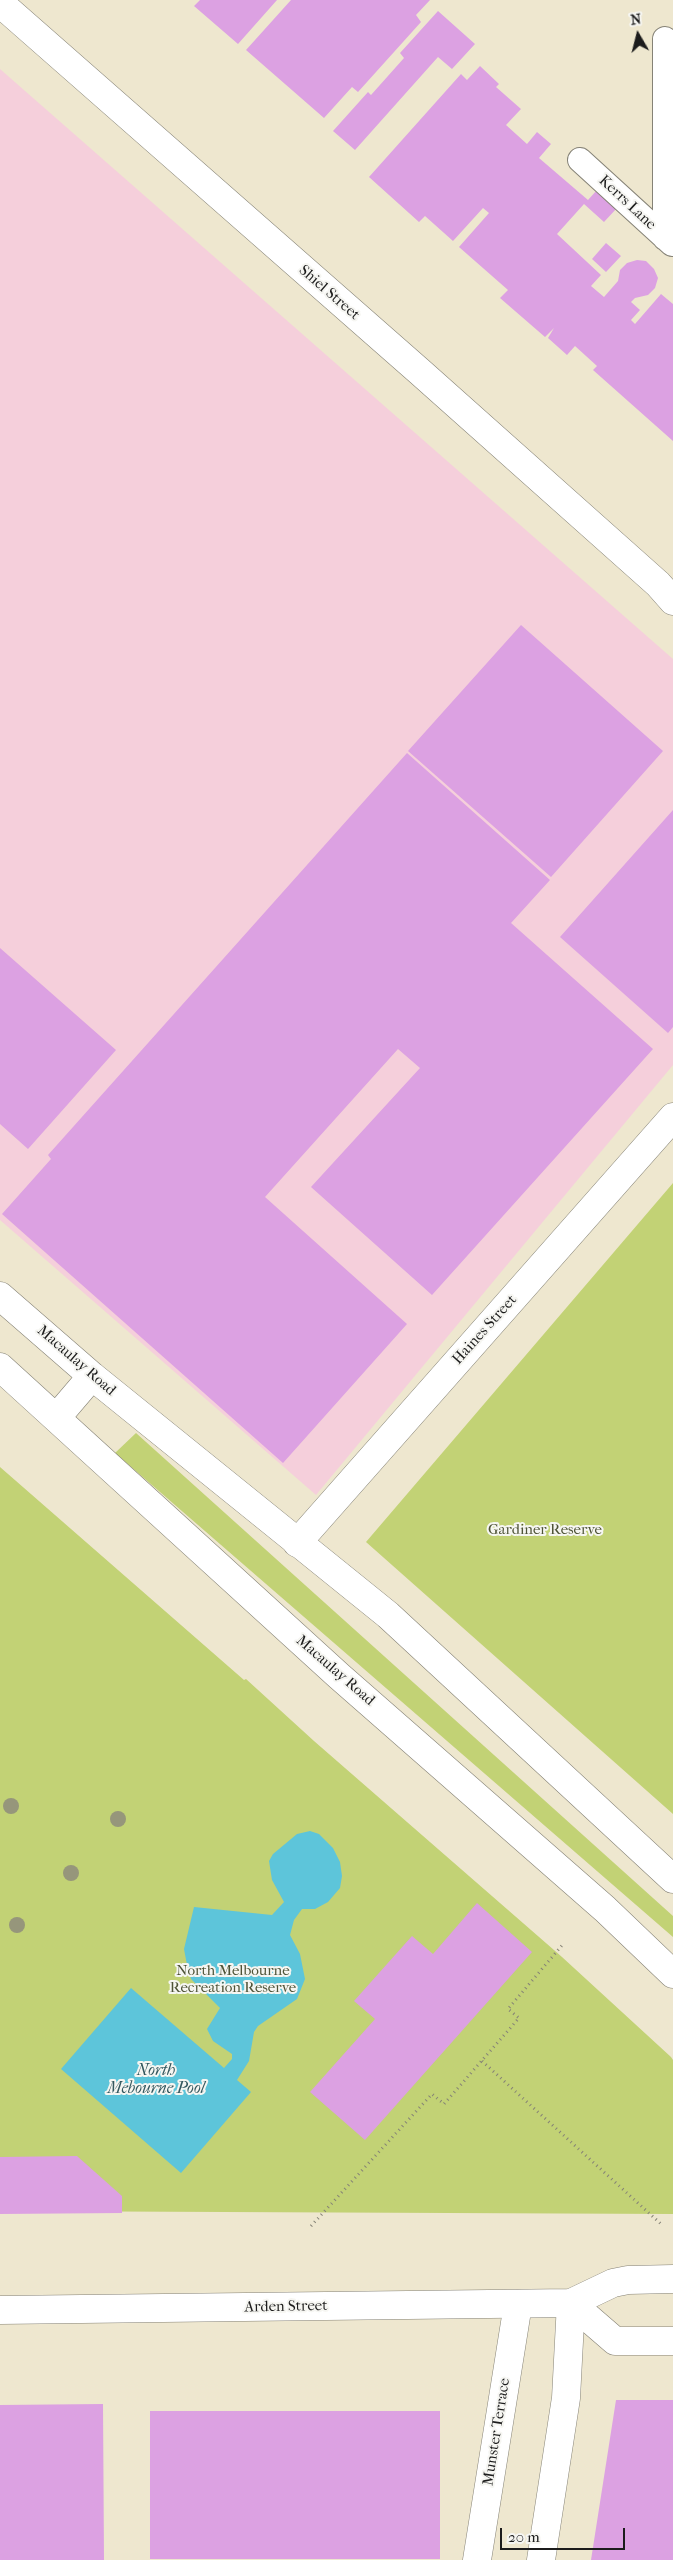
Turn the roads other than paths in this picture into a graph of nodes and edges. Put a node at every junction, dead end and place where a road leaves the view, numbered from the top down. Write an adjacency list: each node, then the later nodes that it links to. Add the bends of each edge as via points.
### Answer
1 (0, 3): 5 (street, Shiel Street)
2 (665, 39): 4 (lane)
3 (580, 160): 4 (lane, Kerrs Lane)
4 (669, 242)
5 (668, 593)
6 (673, 1118): 11 (street, Haines Street)
7 (0, 1296): 9 (street, Macaulay Road)
8 (0, 1367): 10 (street, Macaulay Road)
9 (92, 1376): 10 (street); 11 (street, Macaulay Road)
10 (57, 1417): 13 (street, Macaulay Road, via 339,1676 605,1909)
11 (297, 1543): 12 (street, Macaulay Road, via 388,1615)
12 (673, 1879)
13 (673, 1974)
14 (673, 2261): 16 (street)
15 (673, 2279): 16 (street, Arden Street)
16 (628, 2280): 17 (street, Arden Street, via 613,2283)
17 (572, 2303): 18 (street, Arden Street); 20 (street, via 615,2341); 22 (street, via 566,2398)
18 (518, 2304): 19 (street, Arden Street); 21 (street, Munster Terrace)
19 (0, 2310)
20 (673, 2341)
21 (477, 2560)
22 (541, 2560)

